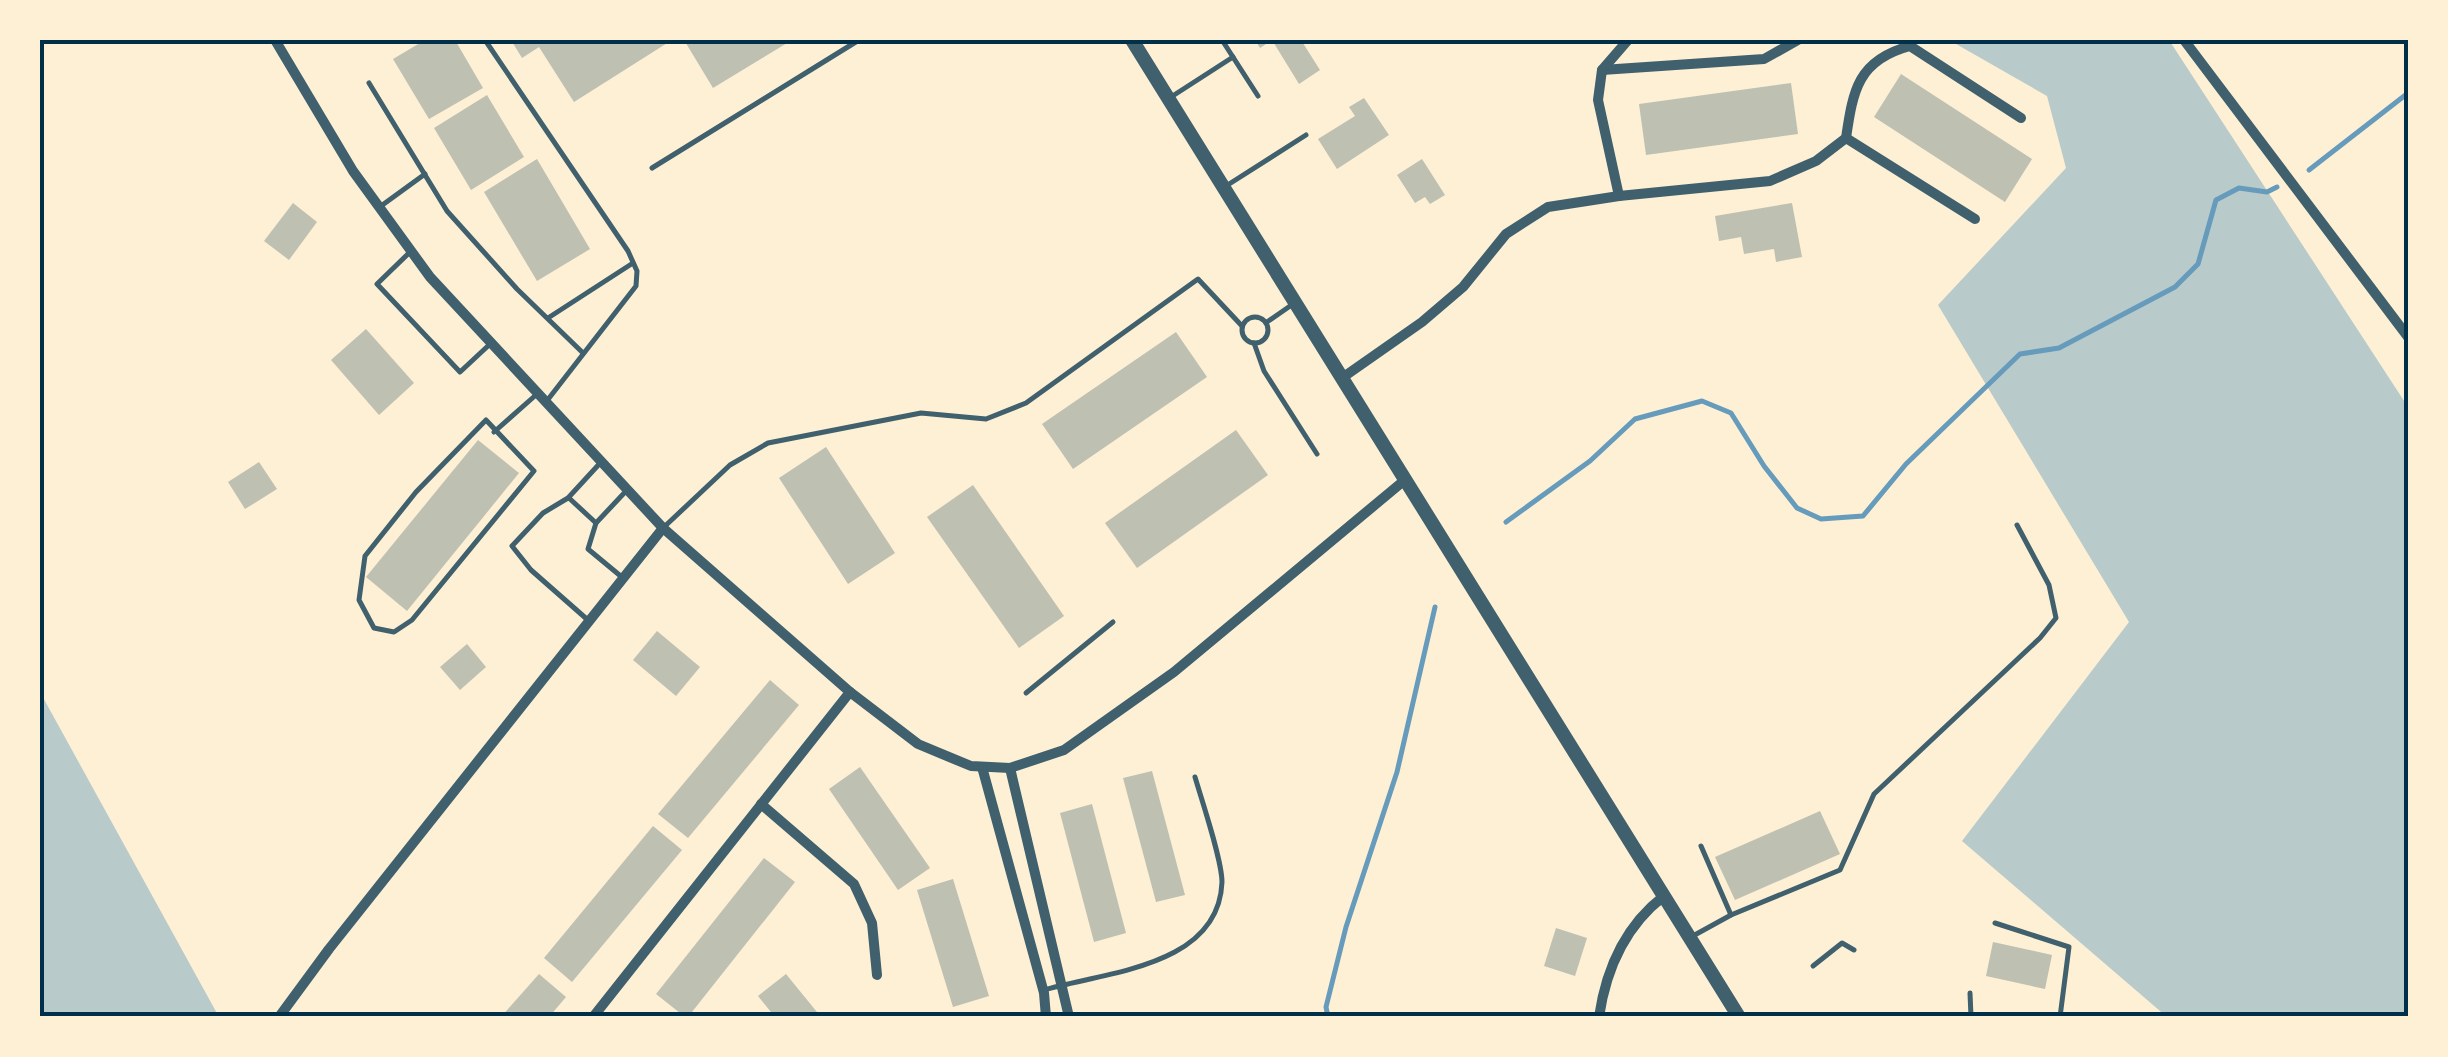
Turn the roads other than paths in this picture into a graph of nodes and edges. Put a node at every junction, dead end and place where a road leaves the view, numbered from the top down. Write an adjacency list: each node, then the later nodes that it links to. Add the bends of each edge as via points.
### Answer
1 (275, 40): 21 (street)
2 (485, 40): 24 (lane)
3 (859, 40): 17 (lane)
4 (1132, 40): 13 (street)
5 (1222, 40): 9 (lane)
6 (1628, 40): 10 (street)
7 (1798, 40): 10 (street, via 1764,59)
8 (2184, 40): 29 (street)
9 (1233, 57): 12 (lane); 13 (lane)
10 (1602, 70): 20 (street, via 1598,100)
11 (369, 83): 18 (lane)
12 (1258, 96)
13 (1168, 98): 19 (street)
14 (2021, 118): 16 (street, via 1910,46 1882,54 1853,90)
15 (1306, 134): 19 (lane)
16 (1846, 138): 20 (street, via 1816,161 1770,181); 22 (street)
17 (652, 168)
18 (424, 174): 21 (lane); 26 (lane, via 447,211)
19 (1224, 188): 25 (street)
20 (1619, 196): 33 (street, via 1548,207 1506,234 1463,287)
21 (379, 208): 23 (street)
22 (1975, 219)
23 (410, 252): 30 (street); 30 (lane, via 378,284 460,372)
24 (633, 262): 26 (lane); 32 (lane, via 636,286)
25 (1295, 303): 27 (lane); 33 (street)
26 (548, 318): 32 (lane)
27 (1267, 322): 28 (lane, via 1256,316); 31 (lane, via 1268,334)
28 (1242, 326): 31 (lane); 43 (lane, via 1198,279 1026,403 986,420 920,413 768,443 730,466)
29 (2408, 337)
30 (491, 342): 34 (street)
31 (1254, 344): 36 (lane)
32 (582, 352): 34 (lane)
33 (1342, 378): 38 (street)
34 (542, 397): 35 (lane); 37 (street)
35 (494, 432): 35 (lane, via 534,471 412,620 394,632 374,628 358,600 365,556 486,420)
36 (1317, 454)
37 (602, 462): 39 (street); 40 (lane)
38 (1406, 479): 50 (street, via 1174,672 1064,750); 54 (street)
39 (629, 488): 41 (lane); 43 (street)
40 (568, 498): 41 (lane); 45 (lane, via 512,546)
41 (596, 523): 44 (lane, via 588,549)
42 (2017, 525): 55 (lane, via 2049,586 2056,618 1874,794 1840,870)
43 (663, 528): 44 (street); 47 (street)
44 (624, 578): 45 (street)
45 (589, 621): 64 (street)
46 (1113, 622): 48 (lane)
47 (850, 692): 49 (street, via 918,744); 52 (street)
48 (1026, 693)
49 (982, 767): 50 (street); 62 (street)
50 (1010, 768): 61 (street)
51 (1195, 777): 61 (lane, via 1222,880 1217,908 1200,937 1174,956)
52 (761, 804): 60 (street, via 854,884 872,923); 65 (street)
53 (1701, 846): 55 (lane)
54 (1664, 896): 57 (street); 68 (street, via 1627,936 1604,981)
55 (1731, 914): 57 (lane)
56 (1994, 923): 71 (lane, via 2069,947)
57 (1690, 937): 69 (street)
58 (1854, 950): 59 (lane, via 1842,943)
59 (1813, 966)
60 (877, 976)
61 (1063, 984): 62 (lane); 67 (street)
62 (1044, 990): 66 (street)
63 (1970, 993): 70 (lane)
64 (280, 1017)
65 (592, 1017)
66 (1046, 1017)
67 (1069, 1017)
68 (1599, 1017)
69 (1740, 1017)
70 (1971, 1017)
71 (2060, 1017)

